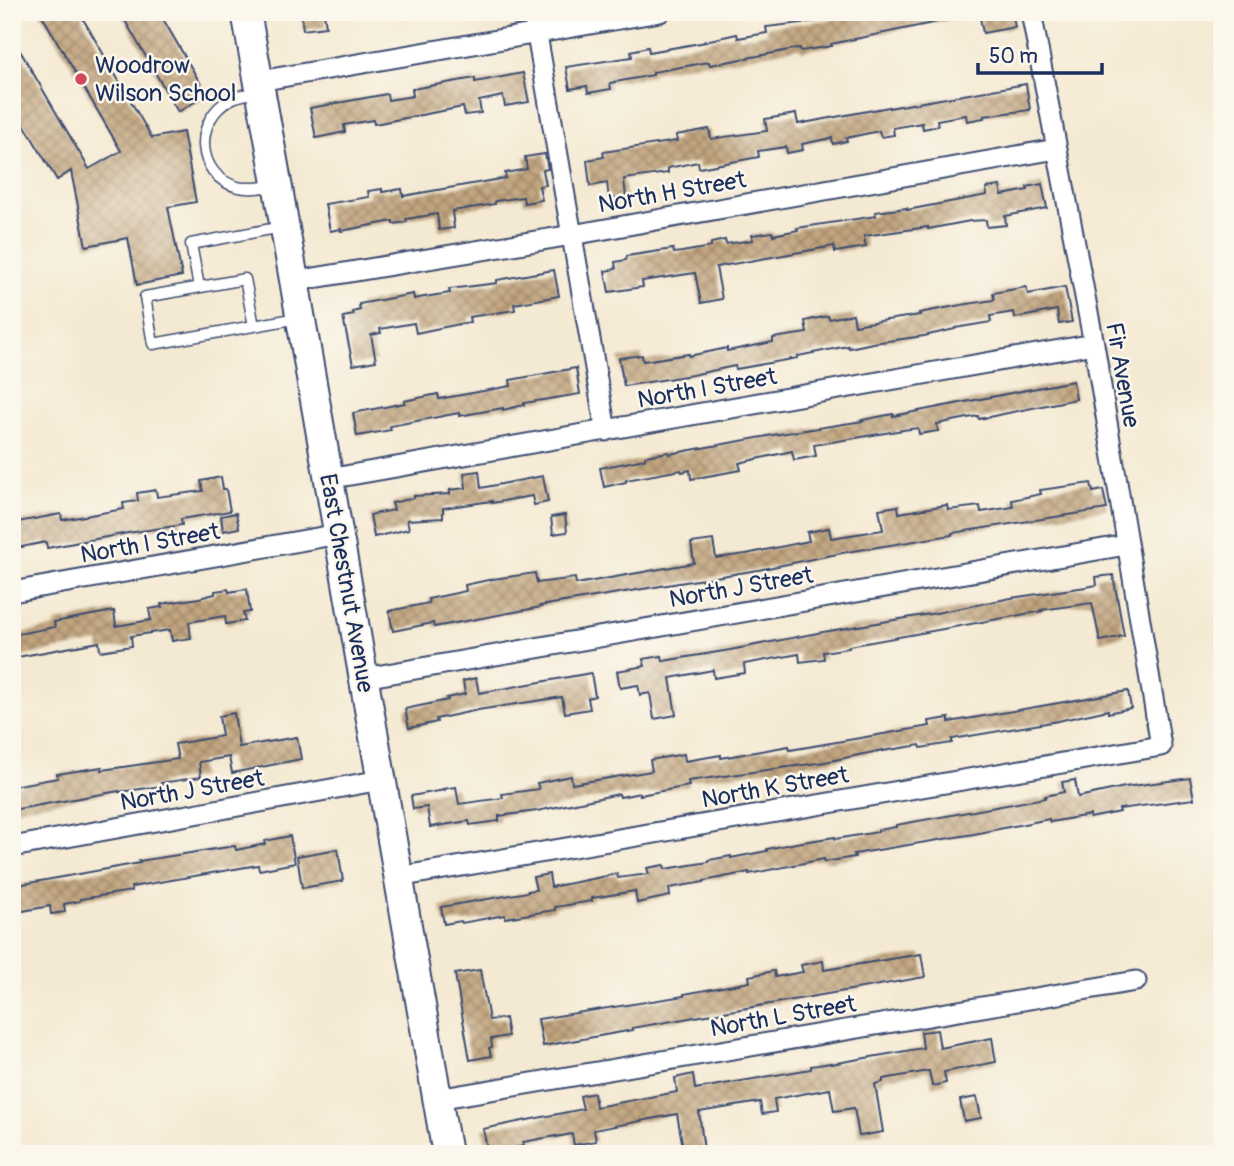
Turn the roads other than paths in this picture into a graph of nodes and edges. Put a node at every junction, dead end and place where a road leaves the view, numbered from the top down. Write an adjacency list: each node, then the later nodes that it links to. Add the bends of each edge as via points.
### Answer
1 (246, 12): 6 (street, East Chestnut Avenue)
2 (533, 12): 5 (street)
3 (660, 12): 5 (street)
4 (1031, 12): 7 (street, Fir Avenue)
5 (537, 34): 6 (street); 10 (street)
6 (260, 86): 8 (street, East Chestnut Avenue); 8 (lane, via 215,110 203,137 204,150 215,173 226,182 251,188)
7 (1056, 149): 10 (street, North H Street); 15 (street, Fir Avenue)
8 (278, 184): 9 (street, East Chestnut Avenue)
9 (286, 227): 11 (street, East Chestnut Avenue); 12 (lane, via 191,244)
10 (572, 235): 11 (street, North H Street); 16 (street)
11 (296, 281): 13 (street, East Chestnut Avenue)
12 (199, 287): 14 (lane, via 245,279); 14 (lane, via 145,297 153,344)
13 (302, 317): 14 (lane); 17 (street, East Chestnut Avenue)
14 (254, 326)
15 (1094, 344): 16 (street, North I Street); 19 (street, Fir Avenue)
16 (606, 431): 17 (street, North I Street)
17 (328, 479): 18 (street, East Chestnut Avenue)
18 (339, 534): 20 (street, North I Street); 21 (street, East Chestnut Avenue)
19 (1126, 545): 21 (street, North J Street); 22 (street, Fir Avenue)
20 (12, 592)
21 (364, 678): 23 (street, East Chestnut Avenue)
22 (1161, 746): 25 (street, North K Street)
23 (381, 780): 24 (street, North J Street); 25 (street, East Chestnut Avenue)
24 (12, 847)
25 (398, 877): 27 (street, East Chestnut Avenue)
26 (1136, 981): 27 (street, North L Street)
27 (437, 1099): 28 (street, East Chestnut Avenue)
28 (447, 1154)

